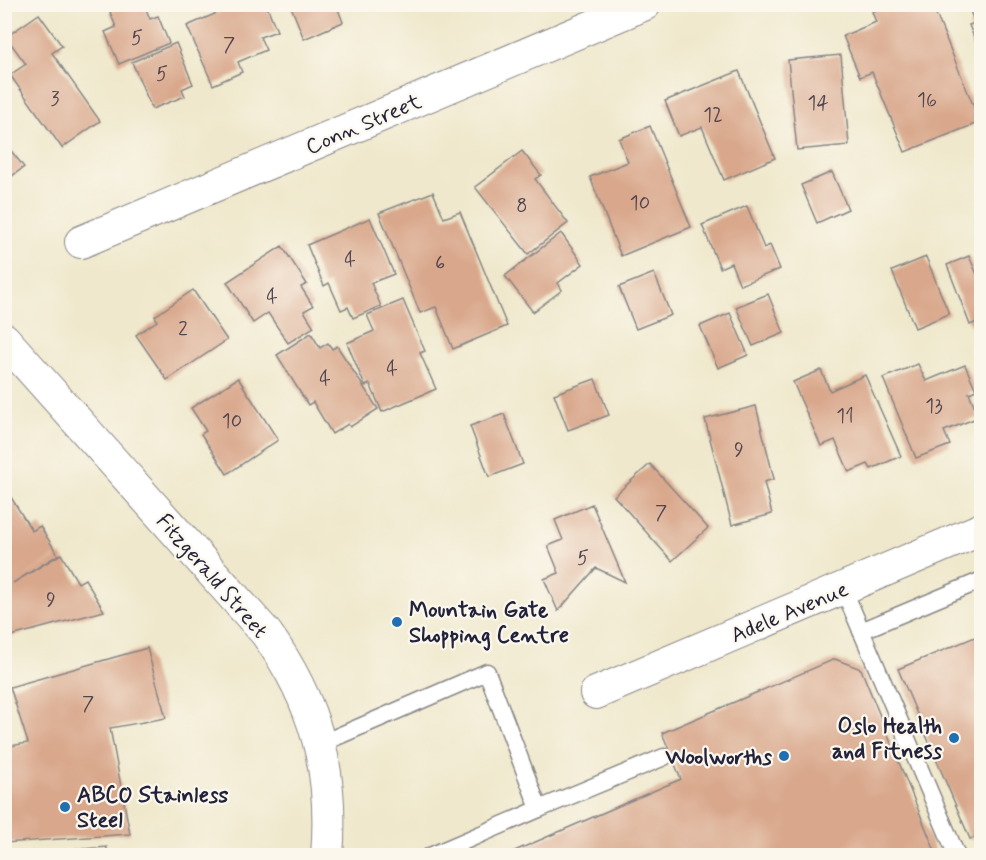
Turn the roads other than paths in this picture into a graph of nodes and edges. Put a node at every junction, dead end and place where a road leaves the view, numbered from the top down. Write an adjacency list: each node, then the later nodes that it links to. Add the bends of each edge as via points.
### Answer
1 (645, 4): 2 (street, Conn Street)
2 (81, 242)
3 (5, 342): 9 (street, Fitzgerald Street, via 266,633 299,687)
4 (981, 529): 6 (street, Adele Avenue)
5 (981, 580): 7 (lane)
6 (843, 588): 7 (lane); 8 (street, Adele Avenue)
7 (861, 631): 14 (lane)
8 (596, 693)
9 (320, 744): 11 (lane, via 487,672); 12 (street, Fitzgerald Street, via 329,806)
10 (664, 756): 11 (lane)
11 (539, 809): 13 (lane)
12 (327, 855)
13 (430, 855)
14 (957, 855)

